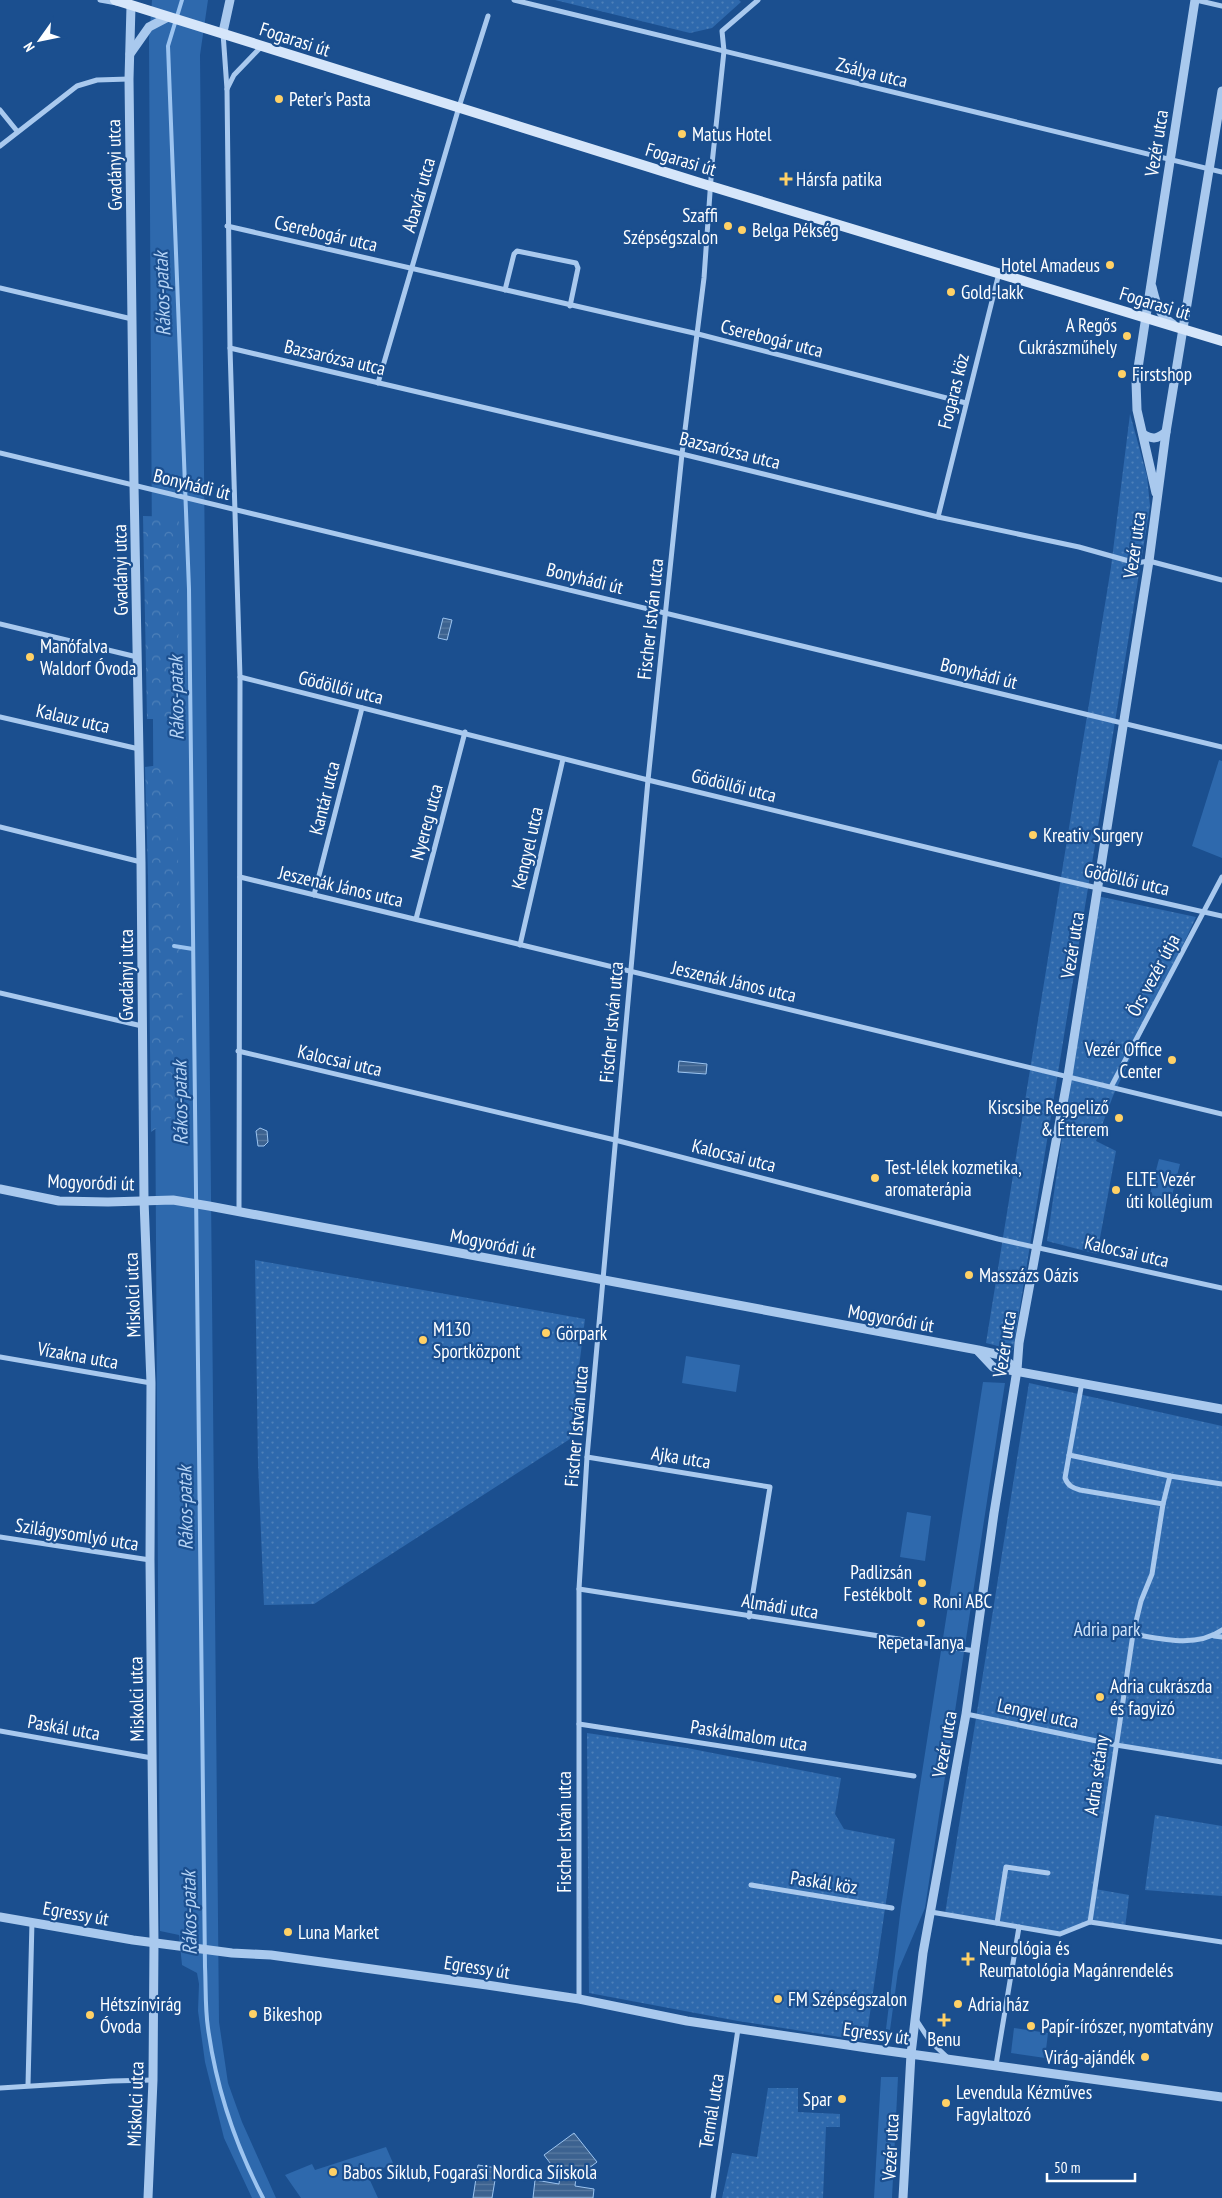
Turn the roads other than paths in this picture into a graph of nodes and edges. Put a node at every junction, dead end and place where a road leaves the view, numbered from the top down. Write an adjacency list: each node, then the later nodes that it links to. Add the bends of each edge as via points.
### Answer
1 (100, 0): 7 (street, Fogarasi út)
2 (115, 0): 7 (main road, Fogarasi út)
3 (230, 0): 11 (street)
4 (514, 0): 13 (street, Zsálya utca)
5 (758, 0): 13 (street, Fischer István utca, via 722,31)
6 (1196, 0): 8 (street); 22 (street, Vezér utca)
7 (132, 3): 10 (main road, Fogarasi út); 14 (street, Gvadányi utca)
8 (1222, 6)
9 (488, 16): 18 (street, Abavár utca)
10 (168, 17): 11 (main road, Fogarasi út); 14 (street, via 149,27)
11 (223, 32): 12 (main road, Fogarasi út); 16 (street)
12 (261, 47): 16 (street, via 234,75); 18 (main road, Fogarasi út)
13 (724, 51): 22 (street, Zsálya utca); 25 (street, Fischer István utca)
14 (129, 54): 15 (street, Gvadányi utca)
15 (129, 79): 20 (street, via 96,80 77,86); 33 (street, Gvadányi utca)
16 (227, 90): 26 (street)
17 (1222, 91): 23 (street, Vezér utca)
18 (459, 107): 25 (main road, Fogarasi út); 27 (street, Abavár utca)
19 (0, 110): 20 (street)
20 (17, 131): 21 (street)
21 (0, 146)
22 (1170, 159): 23 (street, Zsálya utca); 29 (street, Vezér utca)
23 (1210, 169): 24 (street, Zsálya utca); 35 (street, Vezér utca)
24 (1222, 172)
25 (711, 186): 28 (main road, Fogarasi út); 36 (street, Fischer István utca)
26 (227, 226): 27 (street, Cserebogár utca); 38 (street)
27 (413, 269): 31 (street, Cserebogár utca); 39 (street, Abavár utca)
28 (999, 273): 34 (main road, Fogarasi út); 40 (street, Fogaras köz)
29 (1151, 284): 34 (street, Vezér utca); 35 (street, via 1158,309 1165,319)
30 (0, 288): 33 (street)
31 (505, 290): 32 (street, Cserebogár utca); 32 (street, via 517,250 576,263 578,268)
32 (570, 306): 36 (street, Cserebogár utca)
33 (132, 319): 45 (street, Gvadányi utca)
34 (1146, 319): 35 (main road, Fogarasi út); 42 (street, Vezér utca, via 1136,381 1137,410)
35 (1184, 330): 37 (main road, Fogarasi út); 41 (street, Vezér utca)
36 (698, 334): 40 (street, Cserebogár utca); 44 (street, Fischer István utca)
37 (1222, 341)
38 (230, 348): 39 (street, Bazsarózsa utca); 47 (street)
39 (378, 383): 44 (street, Bazsarózsa utca)
40 (966, 403): 48 (street, Fogaras köz)
41 (1166, 432): 42 (street, via 1152,439); 46 (street, Vezér utca)
42 (1143, 434): 46 (street, Vezér utca)
43 (0, 453): 45 (street, Bonyhádi út)
44 (682, 454): 48 (street, Bazsarózsa utca); 51 (street, Fischer István utca)
45 (134, 485): 47 (street, Bonyhádi út); 53 (street, Gvadányi utca)
46 (1158, 498): 49 (street, Vezér utca)
47 (235, 510): 51 (street, Bonyhádi út); 54 (street)
48 (938, 517): 49 (street, Bazsarózsa utca, via 1079,547 1136,563)
49 (1149, 561): 50 (street, Bazsarózsa utca); 57 (street, Vezér utca)
50 (1222, 580)
51 (666, 613): 57 (street, Bonyhádi út); 62 (street, Fischer István utca)
52 (0, 624): 53 (street)
53 (137, 657): 60 (street, Gvadányi utca)
54 (240, 677): 55 (street, Gödöllői utca); 65 (street)
55 (362, 708): 58 (street, Gödöllői utca); 68 (street, Kantár utca)
56 (0, 717): 60 (street, Kalauz utca)
57 (1122, 723): 59 (street, Bonyhádi út); 67 (street, Vezér utca)
58 (465, 732): 61 (street, Gödöllői utca); 71 (street, Nyereg utca)
59 (1222, 747)
60 (139, 749): 64 (street, Gvadányi utca)
61 (563, 759): 62 (street, Gödöllői utca); 72 (street, Kengyel utca)
62 (648, 780): 67 (street, Gödöllői utca); 73 (street, Fischer István utca)
63 (0, 827): 64 (street)
64 (141, 862): 75 (street, Gvadányi utca)
65 (240, 877): 68 (street, Jeszenák János utca); 76 (street)
66 (1222, 877): 69 (street, Örs vezér útja)
67 (1098, 888): 69 (street, Gödöllői utca); 77 (street, Vezér utca)
68 (314, 895): 71 (street, Jeszenák János utca)
69 (1203, 911): 70 (street, Gödöllői utca); 78 (street, Örs vezér útja)
70 (1222, 916)
71 (416, 919): 72 (street, Jeszenák János utca)
72 (520, 945): 73 (street, Jeszenák János utca)
73 (631, 972): 77 (street, Jeszenák János utca); 80 (street, Fischer István utca)
74 (0, 993): 75 (street)
75 (142, 1026): 82 (street, Gvadányi utca)
76 (238, 1051): 80 (street, Kalocsai utca); 83 (street)
77 (1068, 1076): 78 (street, Jeszenák János utca); 84 (street, Vezér utca)
78 (1111, 1086): 79 (street, Jeszenák János utca)
79 (1222, 1114)
80 (615, 1140): 84 (street, Kalocsai utca); 85 (street, Fischer István utca)
81 (0, 1189): 82 (street, Mogyoródi út, via 59,1201)
82 (144, 1200): 83 (street, Mogyoródi út, via 173,1200); 90 (street, Miskolci utca)
83 (239, 1212): 85 (street, Mogyoródi út)
84 (1038, 1247): 86 (street, Kalocsai utca); 88 (street, Vezér utca, via 1019,1343)
85 (604, 1282): 88 (street, Mogyoródi út, via 978,1350 1000,1356); 93 (street, Fischer István utca)
86 (1222, 1288)
87 (0, 1357): 90 (street, Vízakna utca)
88 (1017, 1370): 89 (street, Mogyoródi út); 105 (street, Vezér utca)
89 (1082, 1382): 91 (street, Mogyoródi út); 92 (street)
90 (150, 1383): 98 (street, Miskolci utca)
91 (1222, 1409)
92 (1069, 1455): 94 (street); 96 (street, via 1065,1478 1072,1487)
93 (587, 1457): 99 (street, Fischer István utca); 100 (street, Ajka utca, via 770,1487)
94 (1170, 1476): 95 (street); 96 (street, Adria sétány)
95 (1222, 1484)
96 (1163, 1504): 102 (street, Adria sétány, via 1152,1574)
97 (0, 1537): 98 (street, Szilágysomlyó utca)
98 (150, 1560): 110 (street, Miskolci utca)
99 (580, 1589): 100 (street, Almádi utca); 107 (street, Fischer István utca)
100 (749, 1617): 105 (street, Almádi utca)
101 (1222, 1630): 103 (street)
102 (1133, 1634): 103 (street, via 1178,1642); 109 (street, Adria sétány)
103 (1214, 1636): 104 (street)
104 (1222, 1637)
105 (976, 1651): 106 (street, Vezér utca)
106 (966, 1714): 109 (street, Lengyel utca); 116 (street, Vezér utca)
107 (579, 1724): 112 (street, Paskálmalom utca); 124 (street, Fischer István utca)
108 (0, 1731): 110 (street, Paskál utca)
109 (1116, 1745): 111 (street, Lengyel utca); 119 (street, Adria sétány)
110 (153, 1758): 122 (street, Miskolci utca)
111 (1222, 1762)
112 (914, 1776)
113 (1048, 1873): 120 (street, via 1006,1867)
114 (751, 1885): 115 (street, Paskál köz)
115 (892, 1908)
116 (931, 1912): 120 (street); 125 (street, Vezér utca)
117 (0, 1917): 118 (street, Egressy út)
118 (32, 1921): 122 (street, Egressy út); 131 (street)
119 (1090, 1922): 121 (street, via 1060,1934); 123 (street)
120 (997, 1923): 121 (street)
121 (1019, 1927): 129 (street)
122 (154, 1942): 124 (street, Egressy út, via 407,1973); 130 (street, Miskolci utca)
123 (1222, 1942)
124 (579, 1999): 126 (street, Egressy út)
125 (915, 2018): 127 (street, Vezér utca); 128 (street, Egressy út, via 930,2041)
126 (738, 2029): 127 (street, Egressy út); 135 (street, Termál utca)
127 (911, 2054): 128 (street, Egressy út); 136 (street, Vezér utca)
128 (948, 2058): 129 (street, Egressy út)
129 (996, 2065): 133 (street, Egressy út)
130 (152, 2080): 131 (street); 134 (street, Miskolci utca)
131 (28, 2085): 132 (street)
132 (0, 2088)
133 (1222, 2097)
134 (148, 2198)
135 (713, 2198)
136 (903, 2198)

